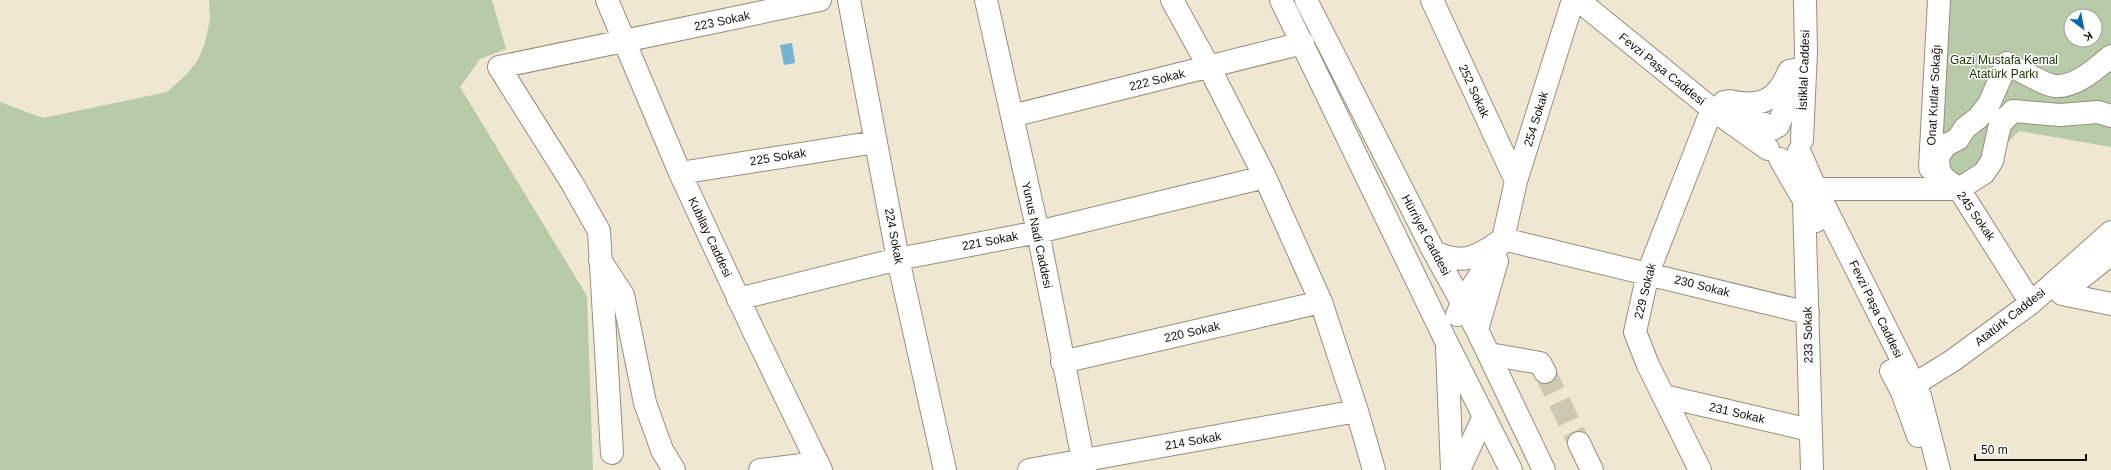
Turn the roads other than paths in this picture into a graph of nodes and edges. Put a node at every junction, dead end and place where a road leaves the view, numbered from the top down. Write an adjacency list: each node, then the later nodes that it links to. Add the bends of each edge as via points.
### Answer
1 (607, 0): 15 (main road, Kubilay Caddesi)
2 (820, 0): 15 (main road, 223 Sokak)
3 (849, 0): 23 (main road, 224 Sokak)
4 (986, 0): 22 (main road, Yunus Nadi Caddesi)
5 (1172, 0): 19 (main road)
6 (1281, 0): 16 (main road)
7 (1307, 0): 34 (main road, Hürriyet Caddesi)
8 (1432, 0): 27 (main road, 252 Sokak)
9 (1573, 0): 27 (main road, 254 Sokak)
10 (1578, 0): 20 (main road, Fevzi Paşa Caddesi)
11 (1597, 0): 20 (main road, Fevzi Paşa Caddesi)
12 (1793, 0): 18 (main road, İstiklal Caddesi)
13 (1805, 0): 24 (main road, İstiklal Caddesi, via 1806,51)
14 (1939, 0): 28 (main road, Onat Kutlar Sokağı)
15 (623, 42): 25 (main road, Kubilay Caddesi); 36 (main road, 223 Sokak, via 499,67 599,231)
16 (1303, 43): 19 (main road, 222 Sokak); 47 (main road)
17 (2111, 56): 29 (main road, via 2090,75 2055,86 2007,63 1989,104 1978,118 1965,128 1958,139 1946,145 1938,157 1939,171)
18 (1795, 57): 20 (main road, via 1783,86 1769,100 1755,105); 24 (main road, İstiklal Caddesi)
19 (1209, 67): 22 (main road, 222 Sokak); 26 (main road)
20 (1716, 104): 24 (main road, Fevzi Paşa Caddesi); 38 (main road, 229 Sokak)
21 (2107, 109): 29 (main road, via 2060,114 2013,111 2000,124 1992,161 1984,173)
22 (1012, 116): 31 (main road, Yunus Nadi Caddesi)
23 (876, 142): 25 (main road, 225 Sokak); 37 (main road, 224 Sokak)
24 (1784, 143): 30 (main road, Fevzi Paşa Caddesi)
25 (680, 173): 40 (main road, Kubilay Caddesi)
26 (1265, 177): 31 (main road, 221 Sokak); 41 (main road)
27 (1516, 181): 33 (main road, 254 Sokak)
28 (1929, 189): 29 (main road, 245 Sokak); 30 (main road, 245 Sokak)
29 (1959, 189): 43 (main road, 245 Sokak)
30 (1810, 194): 45 (main road, 233 Sokak); 52 (main road, Fevzi Paşa Caddesi, via 1848,282)
31 (1038, 232): 37 (main road, 221 Sokak); 49 (main road, Yunus Nadi Caddesi)
32 (2111, 232): 43 (main road, Atatürk Caddesi)
33 (1503, 239): 34 (main road, via 1485,252 1463,259 1449,259); 38 (main road, 230 Sokak); 42 (main road); 46 (main road, 254 Sokak)
34 (1434, 252): 42 (main road, Hürriyet Caddesi)
35 (2111, 254): 39 (main road, Atatürk Caddesi)
36 (600, 259): 58 (main road); 61 (main road, via 623,295 645,403 662,450)
37 (898, 259): 40 (main road, 221 Sokak); 63 (main road, 224 Sokak)
38 (1648, 273): 45 (main road, 230 Sokak); 53 (main road, 229 Sokak, via 1635,332)
39 (2062, 294): 44 (main road); 52 (main road, Atatürk Caddesi)
40 (738, 299): 60 (main road, Kubilay Caddesi)
41 (1321, 302): 49 (main road, 220 Sokak); 54 (main road)
42 (1462, 303): 46 (main road, Hürriyet Caddesi); 47 (main road)
43 (2031, 303): 52 (main road, Atatürk Caddesi)
44 (2111, 304)
45 (1808, 313): 56 (main road, 233 Sokak)
46 (1477, 330): 48 (main road, Hürriyet Caddesi)
47 (1447, 342): 55 (main road); 66 (main road)
48 (1488, 354): 50 (main road, via 1540,362); 51 (main road, Hürriyet Caddesi)
49 (1062, 362): 59 (main road, Yunus Nadi Caddesi)
50 (1545, 372)
51 (1502, 383): 55 (main road); 69 (main road, Hürriyet Caddesi)
52 (1910, 394): 73 (main road, Fevzi Paşa Caddesi); 74 (main road, Fevzi Paşa Caddesi)
53 (1664, 396): 56 (main road, 231 Sokak); 71 (main road, 229 Sokak)
54 (1357, 411): 59 (main road, 214 Sokak); 65 (main road)
55 (1484, 416): 67 (main road); 68 (main road)
56 (1810, 430): 72 (main road, 233 Sokak)
57 (1579, 443): 70 (main road)
58 (612, 454)
59 (1084, 466): 64 (main road, 214 Sokak)
60 (820, 467): 62 (main road)
61 (674, 470)
62 (760, 470)
63 (945, 470)
64 (1029, 470)
65 (1374, 470)
66 (1452, 470)
67 (1459, 470)
68 (1511, 470)
69 (1544, 470)
70 (1592, 470)
71 (1700, 470)
72 (1812, 470)
73 (1926, 470)
74 (1939, 470)

